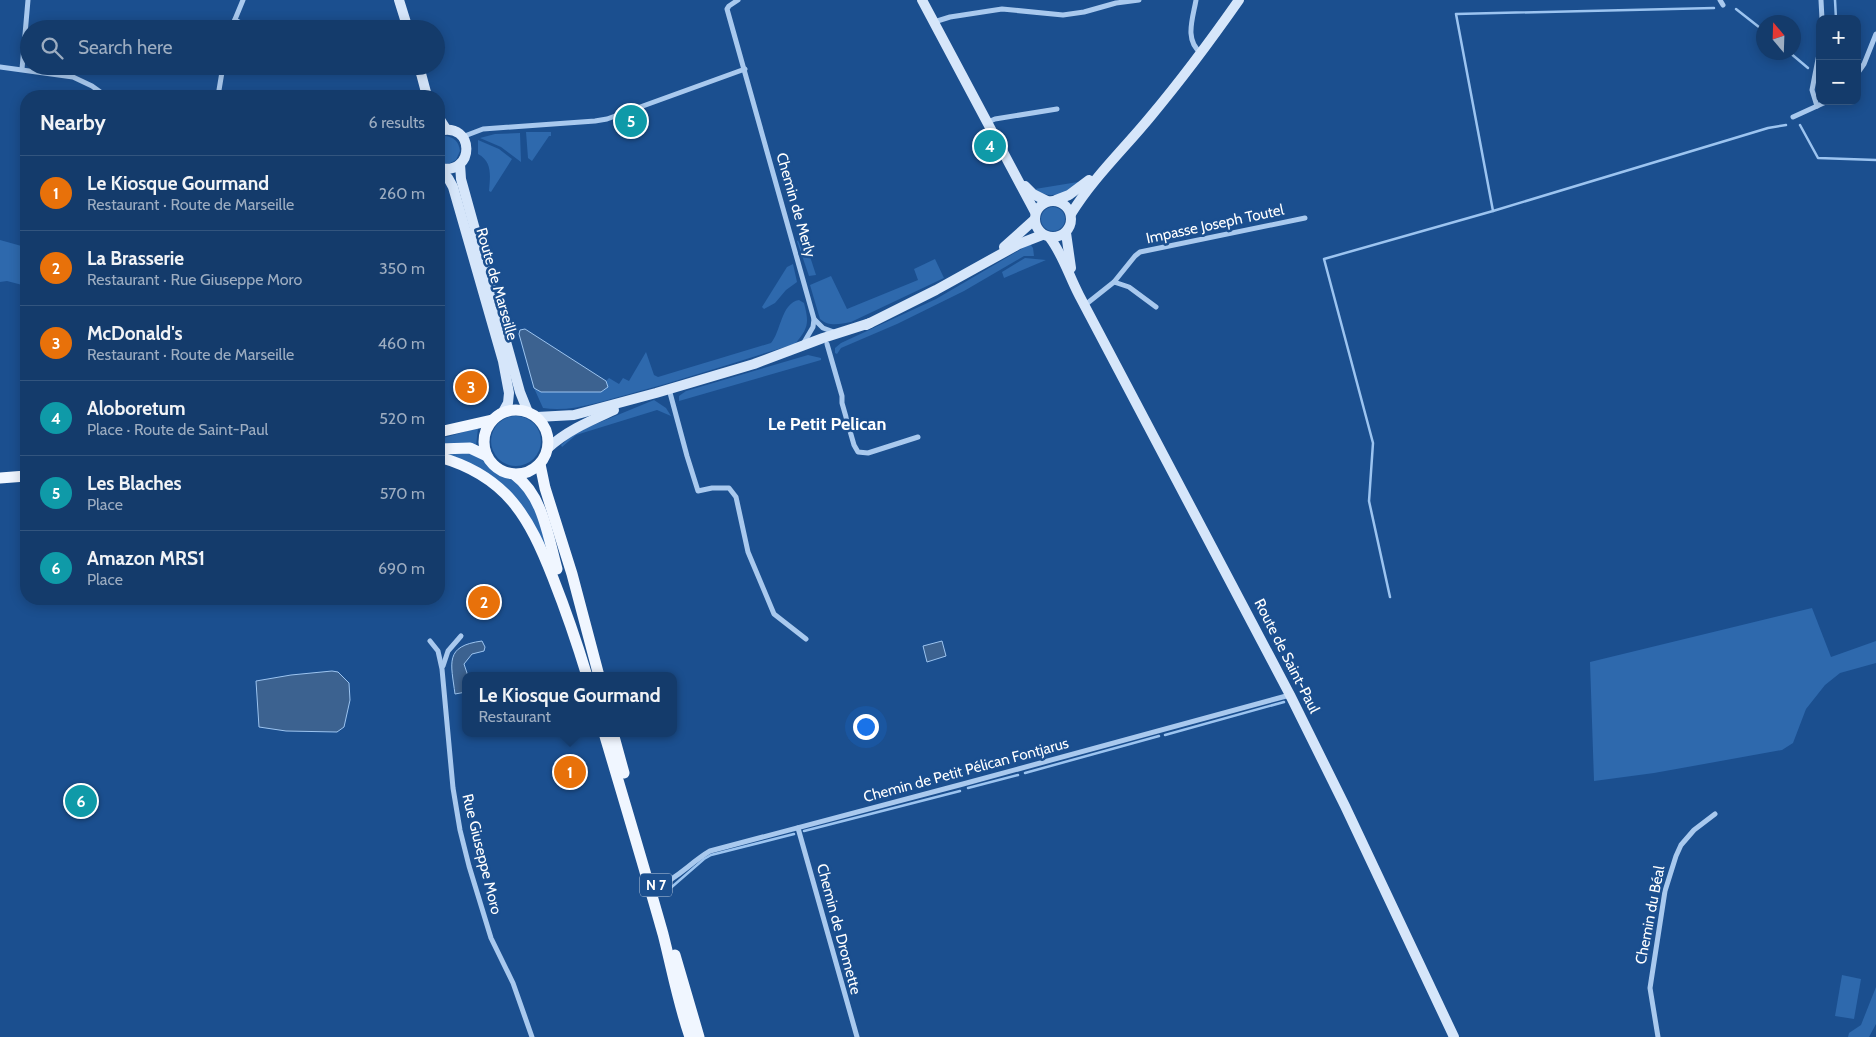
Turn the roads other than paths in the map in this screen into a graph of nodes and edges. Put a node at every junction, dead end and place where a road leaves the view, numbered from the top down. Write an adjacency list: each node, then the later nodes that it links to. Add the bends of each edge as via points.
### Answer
1 (28, 0): 11 (street)
2 (243, 0): 12 (street)
3 (400, 0): 13 (main road)
4 (738, 0): 21 (street, Chemin de Merly, via 727,9)
5 (922, 0): 14 (main road)
6 (1139, 0): 14 (street, via 1062,15 1002,9)
7 (1195, 0): 16 (street, via 1190,35 1191,42)
8 (1239, 0): 16 (main road)
9 (1821, 0): 10 (street)
10 (1822, 15)
11 (26, 20)
12 (235, 20)
13 (406, 20)
14 (933, 22): 31 (main road)
15 (1876, 34): 19 (street)
16 (1202, 53): 34 (main road)
17 (1818, 60): 28 (street, via 1812,90)
18 (0, 67): 20 (street)
19 (1861, 68)
20 (20, 69)
21 (745, 69): 33 (street, via 607,119 483,129); 50 (street, Chemin de Merly)
22 (60, 75): 25 (street, via 73,77)
23 (222, 75): 26 (street)
24 (421, 75): 27 (main road)
25 (98, 90)
26 (219, 90)
27 (425, 90)
28 (1817, 106): 30 (street)
29 (1057, 109): 31 (street)
30 (1793, 117)
31 (988, 122): 38 (main road)
32 (445, 130): 33 (main road, via 452,130)
33 (462, 137): 35 (main road, Route de Marseille, via 466,151)
34 (1112, 159): 39 (main road, via 1080,188); 40 (main road)
35 (460, 164): 36 (main road); 59 (main road, Route de Marseille, via 462,184 520,392)
36 (445, 168)
37 (445, 175): 58 (main road, Route de Marseille, via 453,187 503,361 508,393 508,404)
38 (1018, 178): 39 (main road, via 1033,194); 41 (main road)
39 (1052, 201): 40 (main road, via 1063,204); 41 (main road, via 1040,205)
40 (1071, 214): 43 (main road)
41 (1035, 216): 44 (main road, via 1037,228); 45 (main road)
42 (1305, 218): 46 (street, Impasse Joseph Toutel, via 1140,252)
43 (1066, 233): 44 (main road, via 1059,237); 47 (main road, Route de Saint-Paul)
44 (1046, 236): 45 (main road); 47 (main road, Route de Saint-Paul, via 1061,254)
45 (988, 260): 51 (main road)
46 (1114, 282): 48 (street, Impasse Joseph Toutel); 49 (street, via 1129,287)
47 (1079, 295): 48 (main road, Route de Saint-Paul)
48 (1084, 306): 80 (main road, Route de Saint-Paul)
49 (1156, 307)
50 (814, 319): 52 (street, via 823,328); 54 (street)
51 (870, 323): 52 (main road); 53 (main road)
52 (836, 333): 54 (main road)
53 (826, 344): 55 (main road); 62 (street, via 858,452 868,453)
54 (803, 345): 55 (main road)
55 (754, 364): 56 (main road)
56 (669, 389): 57 (main road); 75 (street, via 698,491 729,488 736,497 748,552 774,614)
57 (656, 393): 59 (main road, via 574,415); 63 (main road, via 581,424)
58 (503, 412): 59 (main road, via 511,410); 60 (main road)
59 (532, 414): 63 (main road, via 547,431)
60 (492, 420): 61 (main road); 65 (main road, via 484,437)
61 (445, 432)
62 (918, 438)
63 (548, 448): 67 (main road)
64 (445, 449): 65 (main road, via 470,448)
65 (487, 456): 70 (main road, via 499,469)
66 (445, 459): 73 (main road, via 481,475 514,503 538,539)
67 (540, 464): 70 (main road, via 526,473); 79 (main road)
68 (20, 470): 69 (main road)
69 (0, 471)
70 (515, 474): 73 (main road, via 530,489 538,505)
71 (20, 476): 72 (main road)
72 (0, 478)
73 (569, 617): 78 (main road)
74 (461, 636): 77 (street, Rue Giuseppe Moro, via 448,651)
75 (806, 639)
76 (430, 641): 77 (street, Rue Giuseppe Moro, via 438,651)
77 (442, 669): 86 (street, Rue Giuseppe Moro, via 460,830 491,938 513,983)
78 (586, 672)
79 (598, 672)
80 (1290, 695): 84 (street, Chemin de Petit Pélican Fontjarus); 90 (main road, Route de Saint-Paul)
81 (605, 737): 87 (main road, N 7)
82 (614, 737): 85 (main road, N 7)
83 (1715, 814): 91 (street, Chemin du Béal, via 1681,845 1672,866 1650,988)
84 (798, 828): 85 (street, Chemin de Petit Pélican Fontjarus, via 710,851); 89 (street, Chemin de Dromette)
85 (656, 887): 88 (main road, N 7)
86 (532, 1037)
87 (690, 1037)
88 (698, 1037)
89 (857, 1037)
90 (1454, 1037)
91 (1658, 1037)

